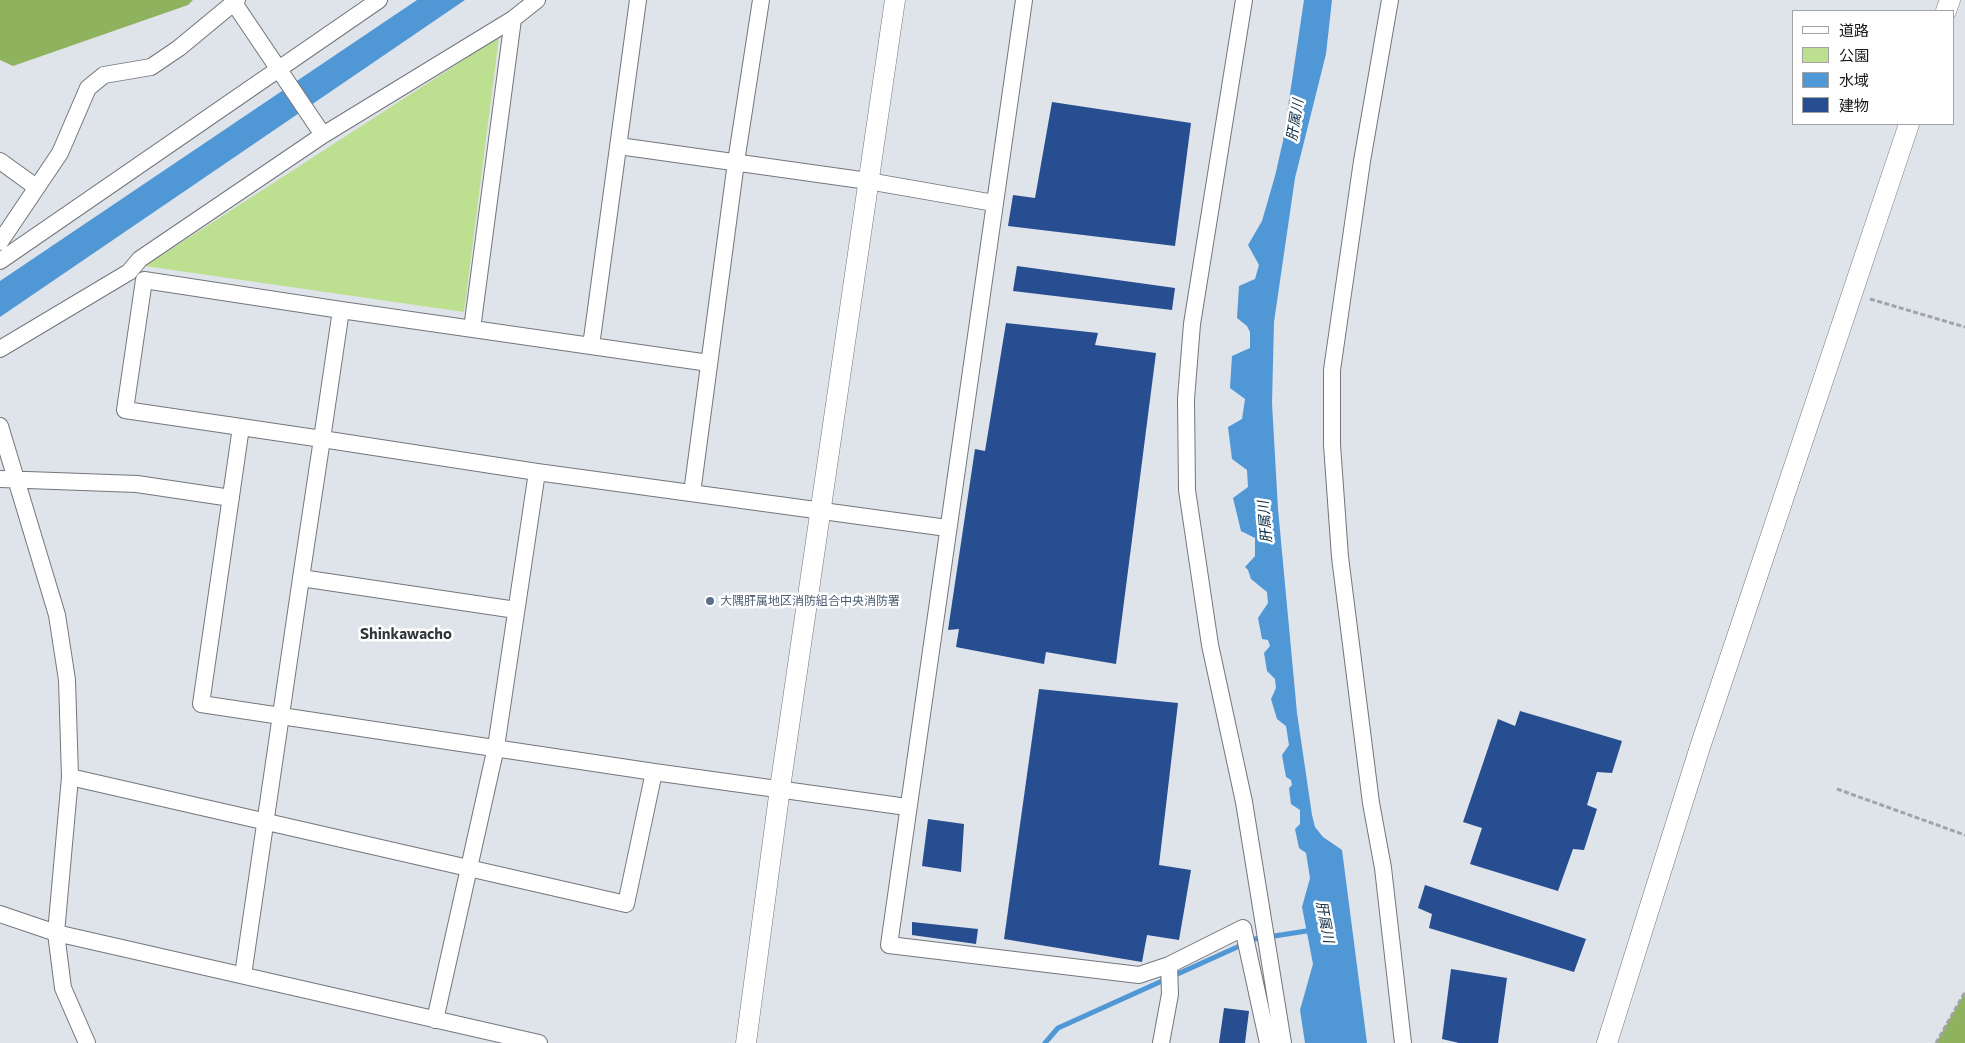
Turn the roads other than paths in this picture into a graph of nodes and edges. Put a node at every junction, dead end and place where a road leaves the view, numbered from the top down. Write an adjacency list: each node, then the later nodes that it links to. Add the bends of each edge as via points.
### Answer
1 (379, 0): 11 (street)
2 (638, 0): 14 (street)
3 (761, 0): 16 (street)
4 (895, 0): 17 (street)
5 (1024, 0): 19 (street)
6 (1244, 0): 58 (street, via 1192,324 1186,399 1187,490 1210,645 1244,802)
7 (1390, 0): 59 (street, via 1362,161 1332,370 1332,445 1342,576 1371,803 1383,868)
8 (538, 1): 10 (street)
9 (236, 2): 11 (street); 18 (street, via 151,67 104,75 88,88 60,153)
10 (513, 19): 13 (street); 25 (street)
11 (281, 71): 13 (street); 21 (street)
12 (1909, 125): 60 (street, via 1700,746)
13 (323, 135): 22 (street, via 140,259)
14 (619, 146): 16 (street); 26 (street)
15 (0, 162): 18 (street)
16 (736, 162): 17 (street); 28 (street)
17 (868, 181): 19 (street); 36 (street)
18 (36, 187): 20 (street)
19 (994, 203): 37 (street)
20 (0, 242)
21 (0, 261)
22 (129, 272): 23 (street); 27 (street)
23 (144, 280): 24 (street); 30 (street, via 125,410)
24 (341, 310): 25 (street); 31 (street)
25 (472, 329): 26 (street)
26 (591, 346): 28 (street)
27 (0, 349)
28 (710, 363): 34 (street)
29 (0, 426): 33 (street)
30 (241, 427): 31 (street); 35 (street)
31 (322, 439): 32 (street); 38 (street)
32 (537, 472): 34 (street); 39 (street)
33 (7, 480): 35 (street, via 137,484); 43 (street, via 57,615 67,680)
34 (692, 493): 36 (street)
35 (231, 498): 40 (street, via 201,704)
36 (820, 511): 37 (street); 44 (street)
37 (947, 528): 45 (street)
38 (301, 578): 39 (street); 40 (street)
39 (516, 610): 41 (street)
40 (280, 717): 41 (street); 46 (street)
41 (496, 747): 42 (street); 47 (street)
42 (654, 772): 44 (street); 47 (street, via 626,904)
43 (70, 777): 46 (street); 49 (street)
44 (780, 788): 45 (street); 55 (street)
45 (907, 807): 50 (street, via 889,945 1139,975)
46 (266, 822): 47 (street); 51 (street)
47 (469, 868): 52 (street)
48 (0, 914): 49 (street)
49 (56, 933): 51 (street); 53 (street, via 63,988)
50 (1169, 968): 56 (street, via 1170,990); 57 (street, via 1243,928)
51 (243, 975): 52 (street)
52 (435, 1020): 54 (street)
53 (87, 1043)
54 (539, 1043)
55 (746, 1043)
56 (1160, 1043)
57 (1268, 1043)
58 (1283, 1043)
59 (1403, 1043)
60 (1607, 1043)

